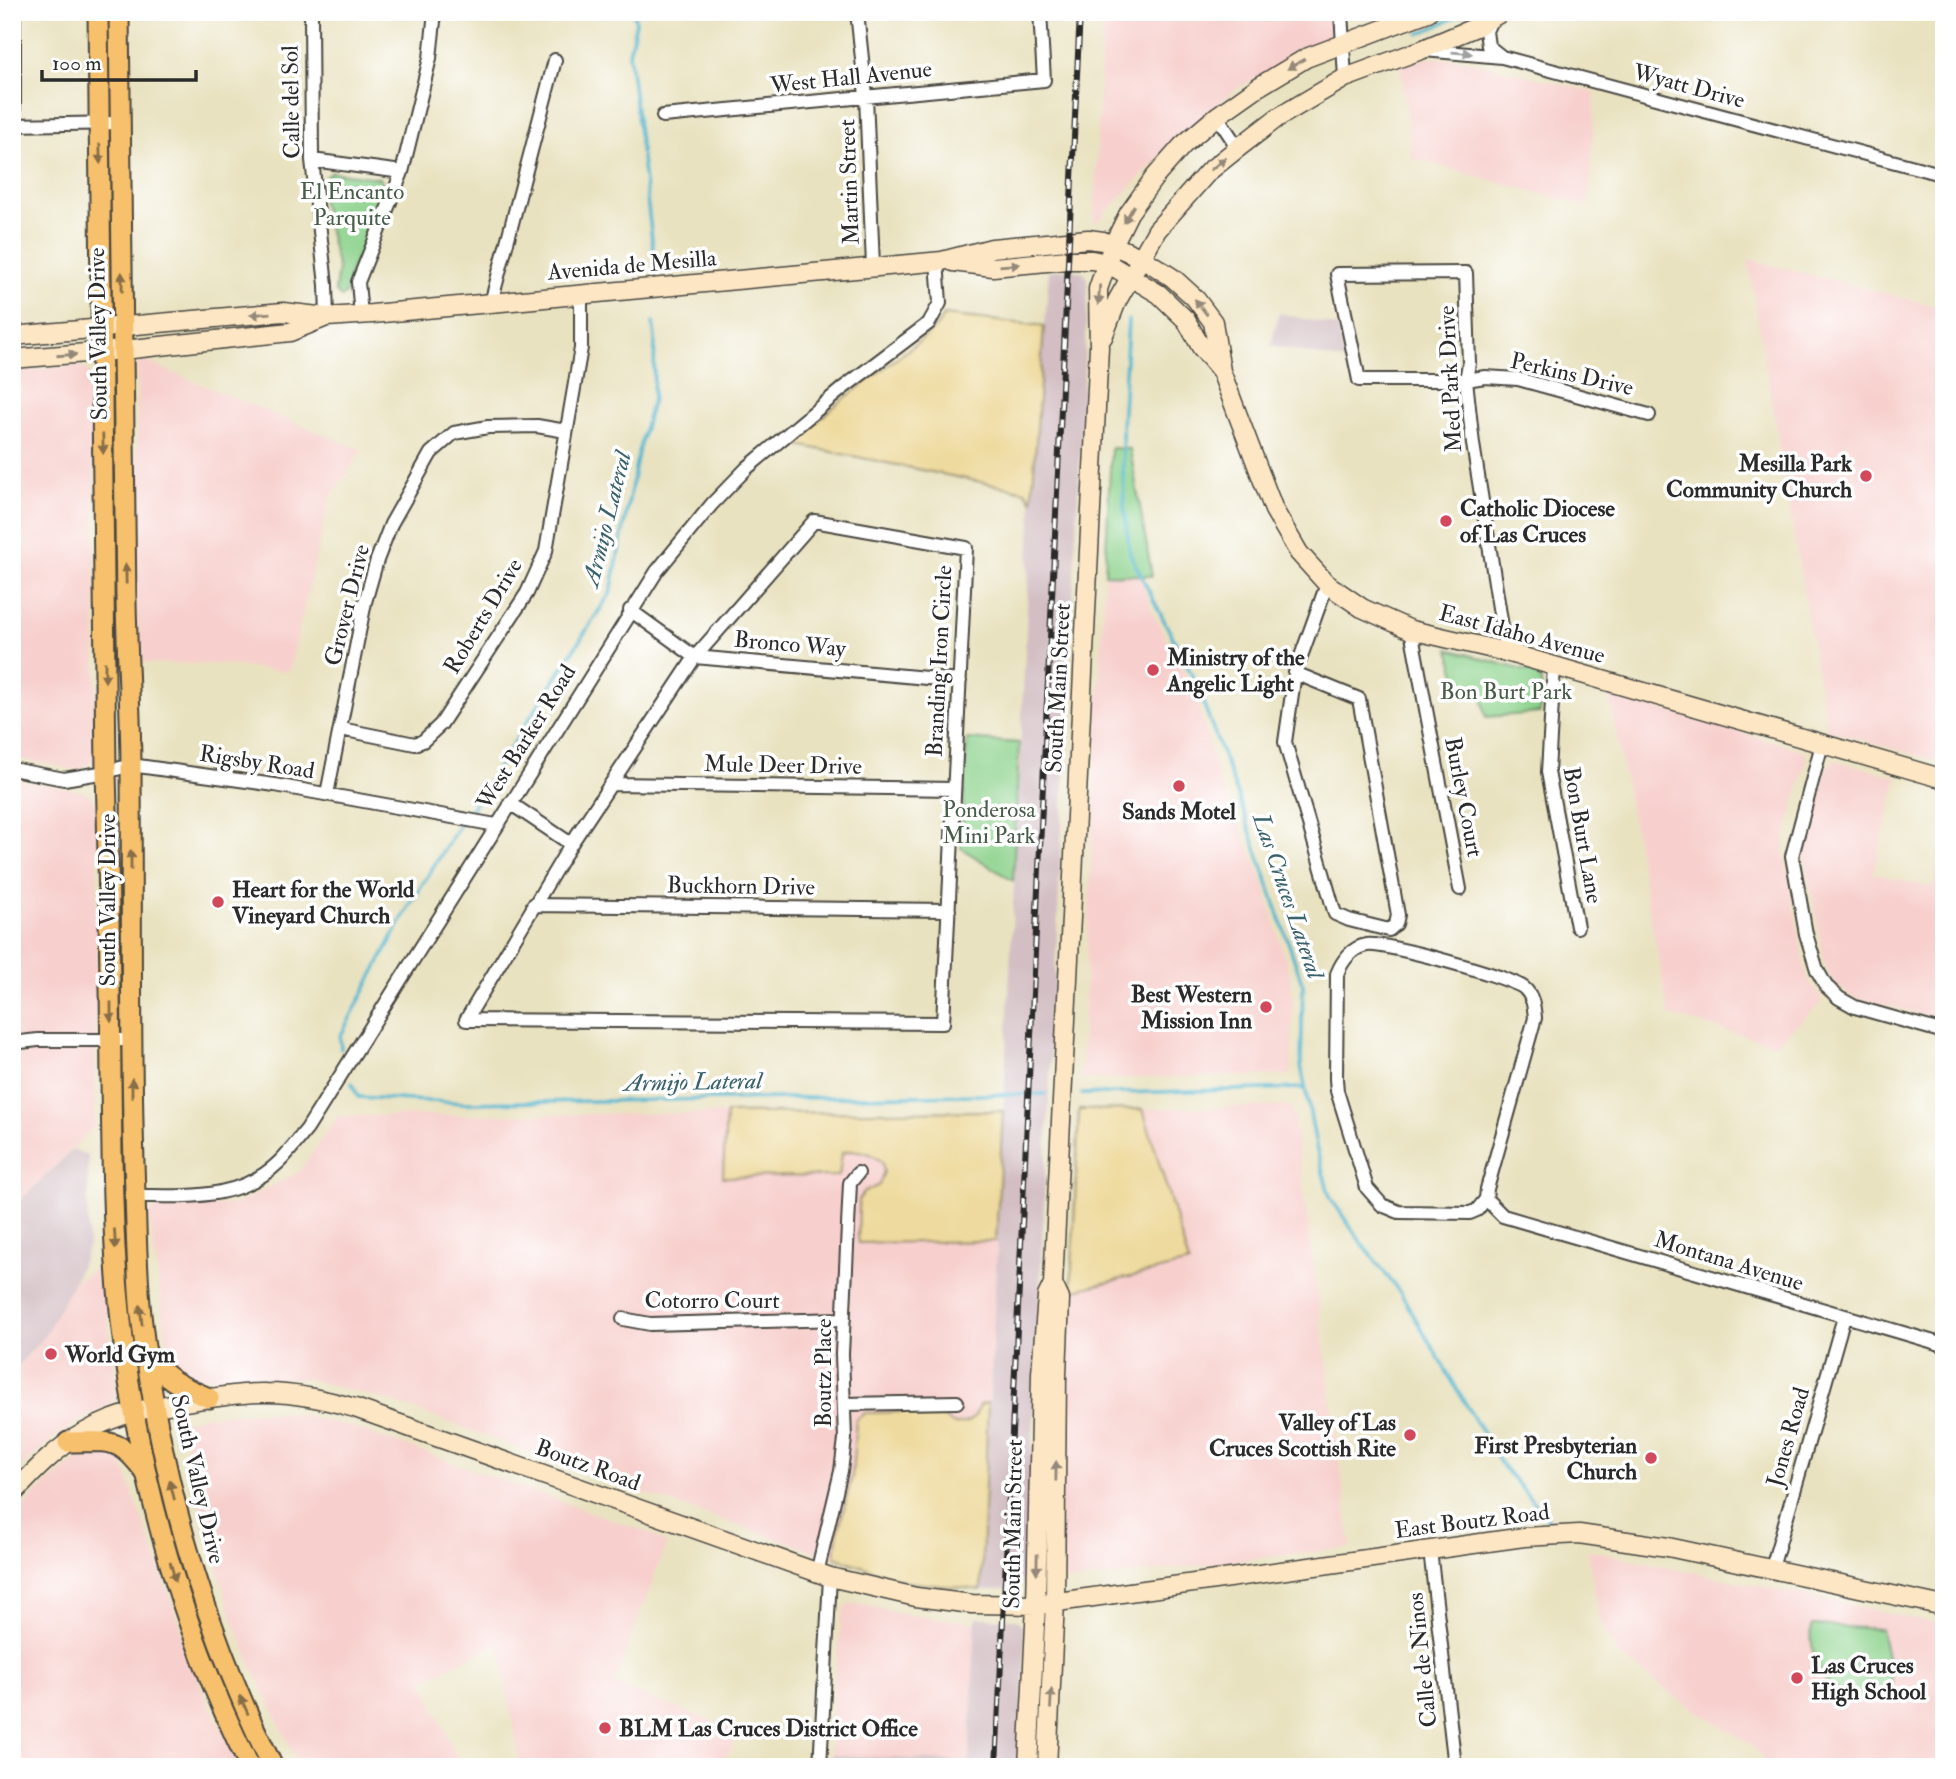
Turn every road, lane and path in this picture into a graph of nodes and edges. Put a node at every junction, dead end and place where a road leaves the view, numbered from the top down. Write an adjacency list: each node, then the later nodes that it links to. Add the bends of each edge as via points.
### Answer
1 (14, 12): 21 (street)
2 (98, 12): 19 (main road, South Valley Drive)
3 (118, 12): 20 (main road, South Valley Drive)
4 (311, 12): 23 (street, Calle del Sol)
5 (435, 12): 24 (street, via 430,58)
6 (857, 12): 16 (street, Martin Street)
7 (1040, 12): 16 (street, West Hall Avenue, via 1044,80)
8 (1340, 12): 11 (street)
9 (1428, 12): 11 (main road, South Main Street)
10 (1497, 15): 12 (main road, South Main Street); 13 (street, via 1486,31 1488,46)
11 (1342, 46): 15 (street); 18 (main road, South Main Street, one-way to 18, via 1307,58)
12 (1421, 50): 13 (street, Wyatt Drive, one-way to 13); 15 (main road, South Main Street)
13 (1502, 57): 25 (street, Wyatt Drive)
14 (555, 60): 34 (street)
15 (1345, 78): 22 (main road, South Main Street, via 1277,118)
16 (866, 96): 17 (street, West Hall Avenue); 30 (street, Martin Street)
17 (663, 116)
18 (1217, 116): 22 (street); 26 (main road, South Main Street, one-way to 26, via 1154,178 1129,213)
19 (99, 123): 20 (street); 21 (street); 38 (main road, South Valley Drive, one-way to 38)
20 (120, 123): 37 (main road, South Valley Drive, one-way to 20)
21 (13, 125)
22 (1238, 148): 27 (main road, South Main Street, one-way to 22, via 1157,230 1181,202)
23 (312, 160): 24 (street); 36 (street, Calle del Sol)
24 (402, 172): 35 (street, via 358,282)
25 (1944, 176)
26 (1114, 245): 27 (main road, Avenida de Mesilla); 28 (main road, Avenida de Mesilla, via 1069,240 992,248); 29 (main road, South Main Street)
27 (1142, 258): 32 (main road, South Main Street); 44 (main road, East Idaho Avenue, one-way to 27, via 1213,322 1173,278)
28 (939, 261): 29 (main road, Avenida de Mesilla, one-way to 29, via 993,267 1068,260); 30 (main road, Avenida de Mesilla); 49 (street, West Barker Road, via 940,303 929,323 843,387 747,468 684,536)
29 (1107, 263): 32 (main road, Avenida de Mesilla); 40 (main road, South Main Street, one-way to 40, via 1098,289)
30 (873, 266): 33 (main road, Avenida de Mesilla)
31 (1337, 274): 45 (street, Perkins Drive, via 1359,380); 45 (street, Med Park Drive, via 1466,273)
32 (1132, 276): 40 (main road, South Main Street); 44 (main road, East Idaho Avenue, via 1160,294 1186,320)
33 (581, 293): 34 (main road, Avenida de Mesilla); 47 (street, Roberts Drive, via 581,348)
34 (491, 303): 35 (main road, Avenida de Mesilla)
35 (361, 315): 36 (main road, Avenida de Mesilla)
36 (327, 317): 37 (main road, Avenida de Mesilla, one-way to 37, via 283,312); 41 (main road, Avenida de Mesilla, via 290,332)
37 (122, 326): 38 (main road, Avenida de Mesilla); 41 (main road, South Valley Drive)
38 (102, 327): 39 (main road, Avenida de Mesilla); 42 (main road, South Valley Drive)
39 (12, 336)
40 (1099, 347): 79 (main road, South Main Street)
41 (123, 350): 42 (main road, Avenida de Mesilla); 58 (main road, South Valley Drive, one-way to 41)
42 (102, 352): 43 (main road, Avenida de Mesilla, one-way to 42); 60 (main road, South Valley Drive, one-way to 60)
43 (12, 359)
44 (1221, 371): 48 (main road, East Idaho Avenue, via 1274,510 1299,553)
45 (1466, 380): 46 (street, Perkins Drive, via 1518,379); 51 (street, Med Park Drive)
46 (1649, 415)
47 (566, 431): 56 (street, Roberts Drive, via 546,551 527,593 441,724 415,744); 56 (street, Grover Drive, via 537,426 488,427 454,433 431,453 391,524 377,560)
48 (1327, 584): 50 (main road, East Idaho Avenue, via 1362,608); 54 (street)
49 (630, 610): 52 (street); 65 (street, West Barker Road)
50 (1411, 630): 51 (main road, East Idaho Avenue); 68 (street, Burley Court)
51 (1506, 652): 53 (main road, East Idaho Avenue)
52 (695, 657): 55 (street, Bronco Way); 55 (street, Branding Iron Circle, via 814,521 966,548); 62 (street, Branding Iron Circle)
53 (1554, 667): 57 (main road, East Idaho Avenue); 71 (street, Bon Burt Lane, via 1548,772)
54 (1295, 673): 54 (street, via 1359,699 1398,915 1389,930 1335,914 1285,742)
55 (960, 681): 63 (street, Branding Iron Circle)
56 (341, 729): 64 (street, Grover Drive)
57 (1822, 744): 61 (main road, East Idaho Avenue); 72 (street, via 1792,856 1817,970 1826,986 1855,1007)
58 (131, 765): 60 (street, Rigsby Road); 64 (street, Rigsby Road); 74 (main road, South Valley Drive, one-way to 58)
59 (12, 769): 60 (street, Rigsby Road, via 64,779)
60 (106, 772): 73 (main road, South Valley Drive, one-way to 73)
61 (1944, 779)
62 (611, 784): 63 (street, Mule Deer Drive); 67 (street, Branding Iron Circle)
63 (954, 789): 70 (street, Branding Iron Circle)
64 (327, 794): 66 (street, Rigsby Road)
65 (510, 803): 66 (street, West Barker Road); 67 (street)
66 (496, 825): 77 (street, West Barker Road, via 307,1129 279,1162 242,1186 210,1196)
67 (571, 844): 69 (street, Branding Iron Circle)
68 (1460, 889)
69 (533, 905): 70 (street, Buckhorn Drive); 70 (street, Branding Iron Circle, via 466,1020 943,1023)
70 (949, 910)
71 (1577, 927)
72 (1944, 1032)
73 (111, 1040): 74 (street); 75 (street); 89 (main road, South Valley Drive, one-way to 89, via 118,1288)
74 (132, 1040): 77 (main road, South Valley Drive, one-way to 74)
75 (12, 1043)
76 (858, 1173): 82 (street, Boutz Place, via 850,1183)
77 (135, 1196): 84 (main road, South Valley Drive, one-way to 77)
78 (1486, 1199): 78 (street, via 1535,1018 1530,994 1503,978 1416,954 1382,945 1357,948 1337,974 1336,1079 1367,1188 1382,1205 1399,1212 1470,1213); 80 (street, Montana Avenue, via 1503,1216)
79 (1053, 1284): 96 (main road, South Main Street, one-way to 79, via 1060,1299); 98 (main road, South Main Street, one-way to 98, via 1047,1296 1041,1373)
80 (1844, 1317): 83 (street, Montana Avenue); 94 (street, Jones Road)
81 (623, 1319): 82 (street, Cotorro Court, via 650,1325)
82 (844, 1320): 87 (street, Boutz Place)
83 (1944, 1345)
84 (146, 1350): 85 (main road, via 158,1370); 88 (main road, South Valley Drive)
85 (209, 1398): 88 (main road, Boutz Road); 95 (main road, Boutz Road, via 264,1392 316,1397 355,1408)
86 (957, 1402): 87 (street)
87 (844, 1404): 95 (street, Boutz Place, via 845,1439)
88 (155, 1407): 89 (main road, Boutz Road); 101 (main road, South Valley Drive, one-way to 88, via 236,1687 198,1586)
89 (134, 1410): 90 (main road, Boutz Road); 91 (main road, South Valley Drive)
90 (68, 1443): 91 (main road, via 121,1445); 92 (main road, Boutz Road)
91 (147, 1475): 100 (main road, South Valley Drive, one-way to 100, via 196,1641)
92 (12, 1495)
93 (1430, 1550): 94 (main road, East Boutz Road, via 1524,1536 1579,1534); 96 (main road, East Boutz Road); 105 (street, Calle de Ninos)
94 (1772, 1568): 99 (main road, East Boutz Road)
95 (823, 1575): 97 (main road, Boutz Road, via 916,1597); 102 (street, Boutz Place)
96 (1055, 1602): 98 (main road, East Boutz Road); 104 (main road, South Main Street, one-way to 96)
97 (1003, 1605): 98 (main road, East Boutz Road)
98 (1036, 1605): 103 (main road, South Main Street)
99 (1944, 1606)
100 (250, 1767)
101 (273, 1767)
102 (820, 1767)
103 (1028, 1767)
104 (1047, 1767)
105 (1455, 1767)

